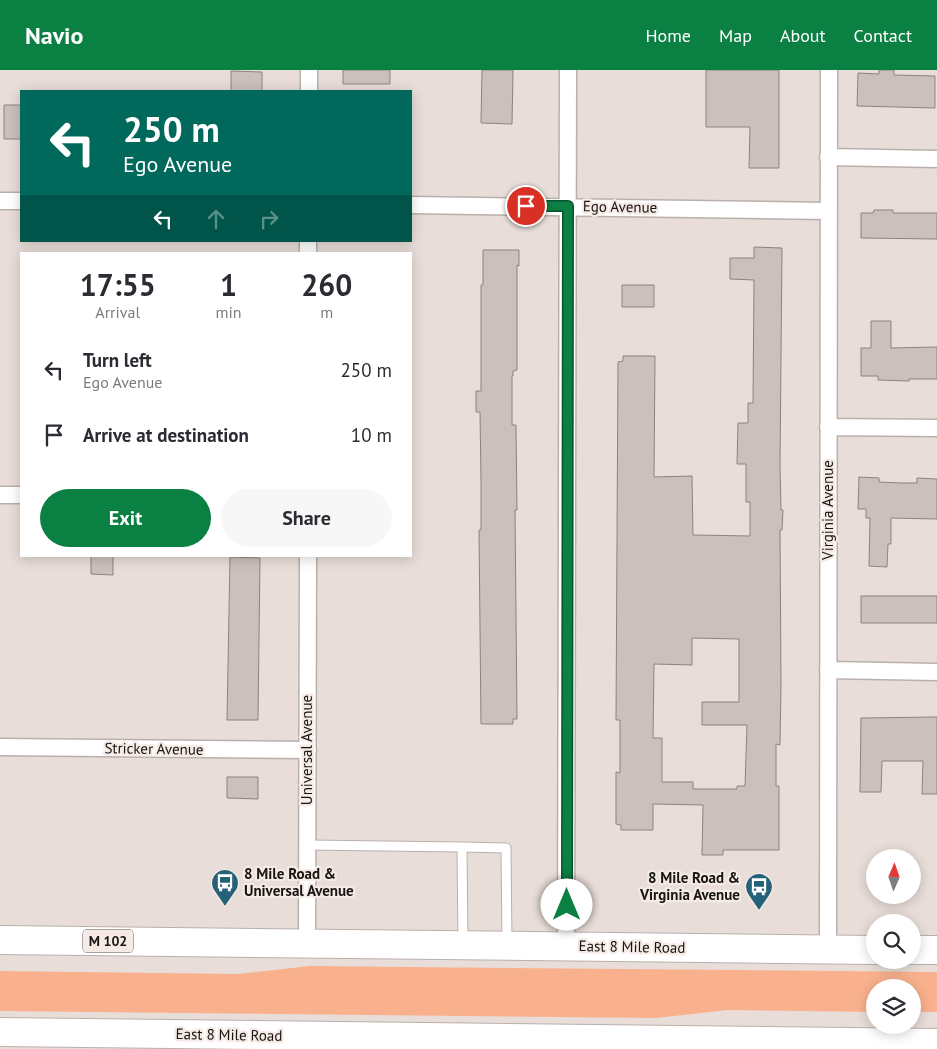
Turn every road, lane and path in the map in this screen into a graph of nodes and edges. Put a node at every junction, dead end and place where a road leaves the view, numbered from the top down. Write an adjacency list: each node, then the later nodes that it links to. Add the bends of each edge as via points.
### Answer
1 (309, 70): 4 (street)
2 (568, 70): 10 (street)
3 (829, 70): 5 (street, Virginia Avenue)
4 (308, 90)
5 (828, 157): 6 (street); 11 (street, Virginia Avenue)
6 (937, 159)
7 (0, 201): 8 (street)
8 (20, 201)
9 (412, 205): 10 (street, Ego Avenue)
10 (568, 206): 11 (street, Ego Avenue); 27 (street)
11 (828, 211): 12 (street, Virginia Avenue)
12 (828, 427): 13 (street); 17 (street, Virginia Avenue)
13 (937, 428)
14 (0, 495): 15 (street)
15 (20, 495)
16 (308, 557): 20 (street, Universal Avenue)
17 (828, 670): 18 (street); 28 (street, Virginia Avenue)
18 (937, 672)
19 (0, 747): 20 (street, Stricker Avenue)
20 (308, 750): 21 (street, Universal Avenue)
21 (307, 845): 22 (lane); 24 (street, Universal Avenue)
22 (462, 847): 25 (lane); 26 (lane, via 506,848)
23 (0, 940): 24 (highway, East 8 Mile Road / M 102)
24 (307, 944): 25 (highway, East 8 Mile Road / M 102)
25 (463, 945): 26 (highway, East 8 Mile Road / M 102)
26 (507, 946): 27 (highway, East 8 Mile Road / M 102)
27 (566, 946): 28 (highway, East 8 Mile Road / M 102)
28 (828, 949): 29 (highway, East 8 Mile Road / M 102)
29 (866, 950)
30 (921, 950): 31 (highway)
31 (937, 950)
32 (0, 1032): 33 (highway, East 8 Mile Road)
33 (84, 1041): 34 (highway, East 8 Mile Road, via 137,1038)
34 (397, 1043): 36 (highway, East 8 Mile Road)
35 (937, 1043): 36 (highway, East 8 Mile Road)
36 (657, 1045)

